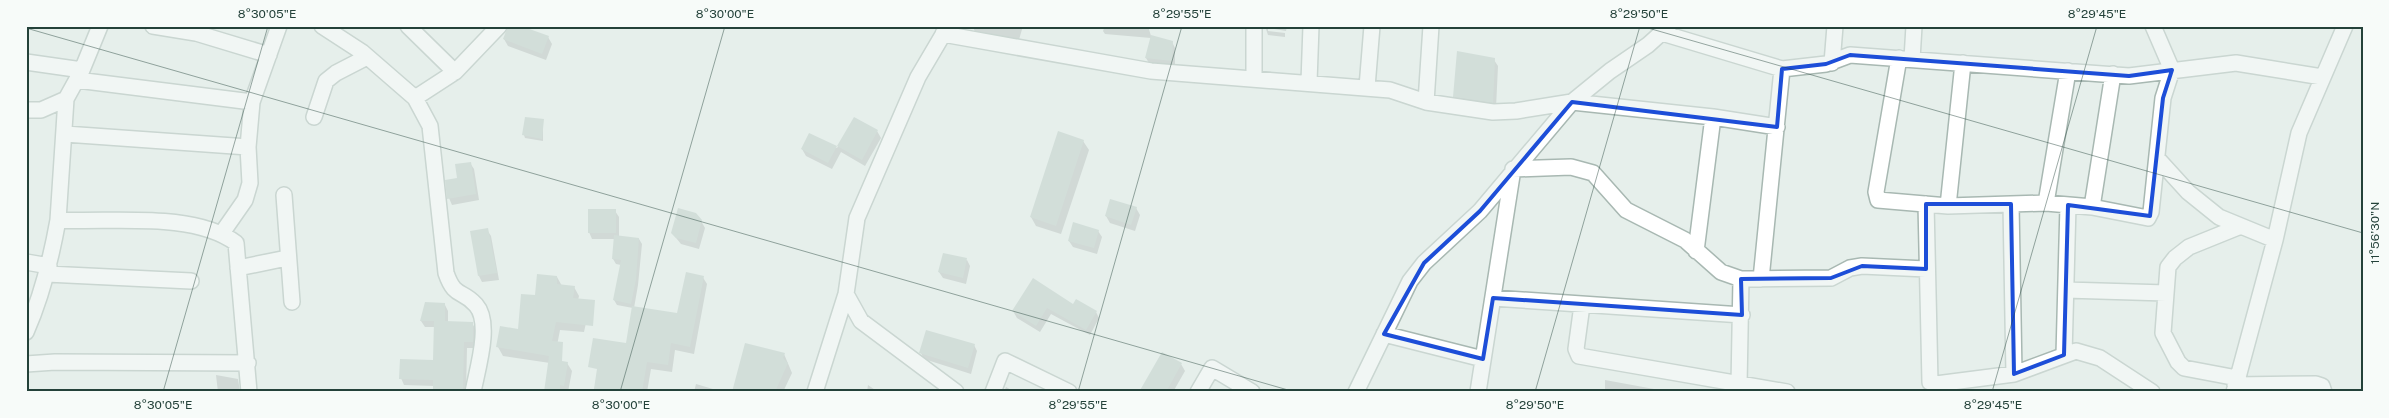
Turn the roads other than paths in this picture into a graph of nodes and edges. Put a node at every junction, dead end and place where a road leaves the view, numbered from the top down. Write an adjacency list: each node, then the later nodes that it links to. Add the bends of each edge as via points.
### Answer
1 (100, 26): 28 (street)
2 (153, 26): 17 (street, via 196,32)
3 (279, 26): 17 (street)
4 (322, 26): 18 (street)
5 (408, 26): 26 (street)
6 (499, 26): 26 (street)
7 (1254, 26): 30 (street)
8 (1311, 26): 31 (street)
9 (1372, 26): 32 (street)
10 (1431, 26): 36 (street)
11 (1835, 26): 21 (street)
12 (1914, 26): 19 (street)
13 (2152, 26): 24 (street)
14 (2345, 26): 29 (street)
15 (946, 30): 30 (street, via 1151,71); 68 (street, via 918,77 857,218)
16 (1666, 30): 23 (street); 37 (street)
17 (269, 55): 35 (street)
18 (368, 57): 33 (street); 40 (street, via 326,81)
19 (1905, 59): 21 (street, via 1850,55); 22 (street); 48 (street, via 1876,197 1878,200)
20 (26, 62): 28 (street)
21 (1832, 63): 23 (street)
22 (1963, 63): 25 (street); 51 (street)
23 (1782, 69): 41 (street)
24 (2172, 70): 27 (street, via 2129,76); 29 (street, via 2236,64); 44 (street, via 2163,98)
25 (2068, 71): 27 (street); 47 (street)
26 (455, 72): 33 (street)
27 (2112, 74): 52 (street)
28 (80, 75): 34 (street); 35 (street)
29 (2322, 77): 56 (street, via 2299,133)
30 (1254, 78): 31 (street)
31 (1309, 82): 32 (street)
32 (1367, 87): 36 (street, via 1390,90)
33 (415, 98): 83 (street, via 430,126 446,273 452,289 477,306 485,324)
34 (66, 99): 38 (street, via 42,110); 42 (street)
35 (252, 102): 43 (street)
36 (1426, 102): 37 (street, via 1492,112)
37 (1572, 102): 39 (street); 45 (street)
38 (26, 110)
39 (1714, 116): 41 (street); 57 (street)
40 (314, 117)
41 (1776, 127): 64 (street)
42 (65, 134): 43 (street); 53 (street)
43 (248, 147): 55 (street, via 250,183 245,200)
44 (2157, 158): 52 (street, via 2148,218); 54 (street, via 2203,205)
45 (1513, 169): 57 (street, via 1571,167 1593,173 1626,210 1685,240); 69 (street); 74 (street, via 1480,211 1424,263 1410,281)
46 (284, 195): 58 (street)
47 (2046, 203): 49 (street); 50 (street)
48 (1926, 204): 51 (street); 61 (street)
49 (2011, 204): 51 (street); 79 (street)
50 (2068, 205): 52 (street); 66 (street)
51 (1948, 206)
52 (2092, 207)
53 (58, 220): 55 (street, via 183,223); 62 (street)
54 (2241, 226): 56 (street); 67 (street, via 2189,248 2176,258 2168,268)
55 (222, 233): 60 (street, via 236,242)
56 (2275, 240): 80 (street)
57 (1696, 251): 63 (street, via 1721,272)
58 (287, 258): 60 (street); 70 (street)
59 (26, 262): 62 (street)
60 (238, 268): 77 (street)
61 (1926, 269): 64 (street, via 1862,266 1831,278); 79 (street, via 1930,382 1936,384)
62 (48, 270): 65 (street); 73 (street)
63 (1742, 279): 64 (street); 72 (street)
64 (1761, 279)
65 (191, 281)
66 (2066, 290): 67 (street); 75 (street)
67 (2166, 293): 80 (street, via 2163,333 2178,362 2184,368)
68 (846, 294): 84 (street); 85 (street, via 861,321)
69 (1493, 298): 71 (street); 76 (street)
70 (292, 302)
71 (1582, 305): 72 (street); 81 (street, via 1576,349 1580,356)
72 (1742, 314): 81 (street)
73 (26, 332)
74 (1384, 334): 76 (street); 90 (street)
75 (2064, 355): 79 (street); 93 (street, via 2076,351 2100,358)
76 (1484, 359): 91 (street)
77 (248, 363): 78 (street); 82 (street)
78 (26, 364)
79 (2014, 374)
80 (2235, 385): 94 (street, via 2316,384 2322,386)
81 (1746, 388): 92 (street)
82 (249, 392)
83 (473, 392)
84 (815, 392)
85 (956, 392)
86 (993, 392): 87 (street, via 1005,361)
87 (1069, 392)
88 (1198, 392): 89 (street, via 1212,368)
89 (1252, 392)
90 (1356, 392)
91 (1478, 392)
92 (1787, 392)
93 (2152, 392)
94 (2324, 392)

